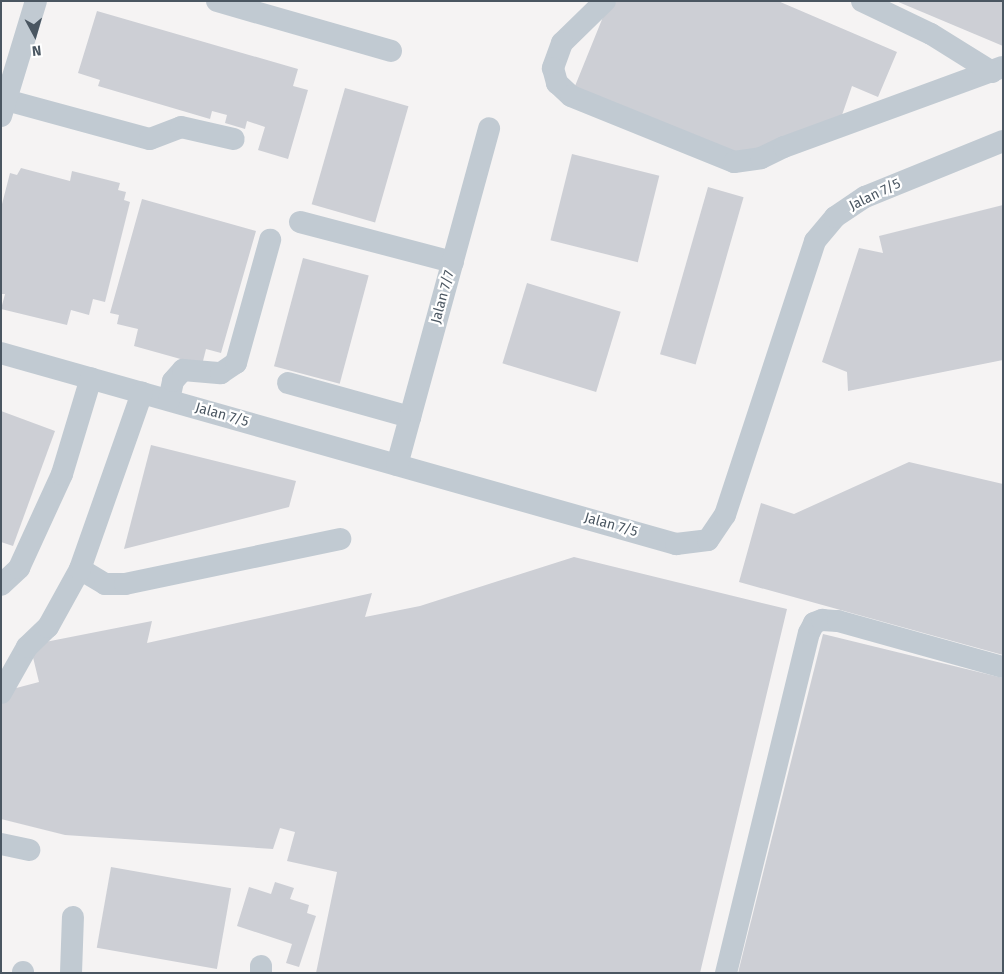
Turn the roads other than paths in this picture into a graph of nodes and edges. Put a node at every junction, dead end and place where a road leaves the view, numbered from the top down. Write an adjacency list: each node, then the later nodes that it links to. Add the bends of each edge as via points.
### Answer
1 (36, 1): 7 (street)
2 (217, 1): 5 (street)
3 (605, 1): 6 (street, via 562,43 553,68 557,83 571,96 734,162 761,158)
4 (862, 1): 6 (street)
5 (391, 51)
6 (997, 70)
7 (4, 108): 9 (street, via 150,139 181,127)
8 (489, 128): 13 (street, Jalan 7/7)
9 (234, 138)
10 (1003, 141): 20 (street, Jalan 7/5, via 865,197 835,216 815,241 725,516 708,540 676,544)
11 (300, 222): 13 (street)
12 (270, 240): 18 (street, via 236,363 221,372 183,370 173,381)
13 (453, 262): 19 (street, Jalan 7/7)
14 (1, 353): 15 (street, Jalan 7/5)
15 (91, 378): 17 (street, Jalan 7/5); 23 (street, via 62,474 19,568)
16 (288, 383): 19 (street)
17 (142, 393): 18 (street, Jalan 7/5); 22 (street)
18 (169, 400): 20 (street, Jalan 7/5)
19 (410, 417): 20 (street, Jalan 7/7)
20 (397, 465)
21 (340, 539): 22 (street, via 125,584 105,584)
22 (80, 569): 25 (street, via 48,627 27,647)
23 (1, 585)
24 (1003, 667): 30 (street, via 838,621 814,623)
25 (1, 693)
26 (1, 844): 27 (street)
27 (29, 850)
28 (73, 917): 29 (street)
29 (71, 973)
30 (726, 973)

